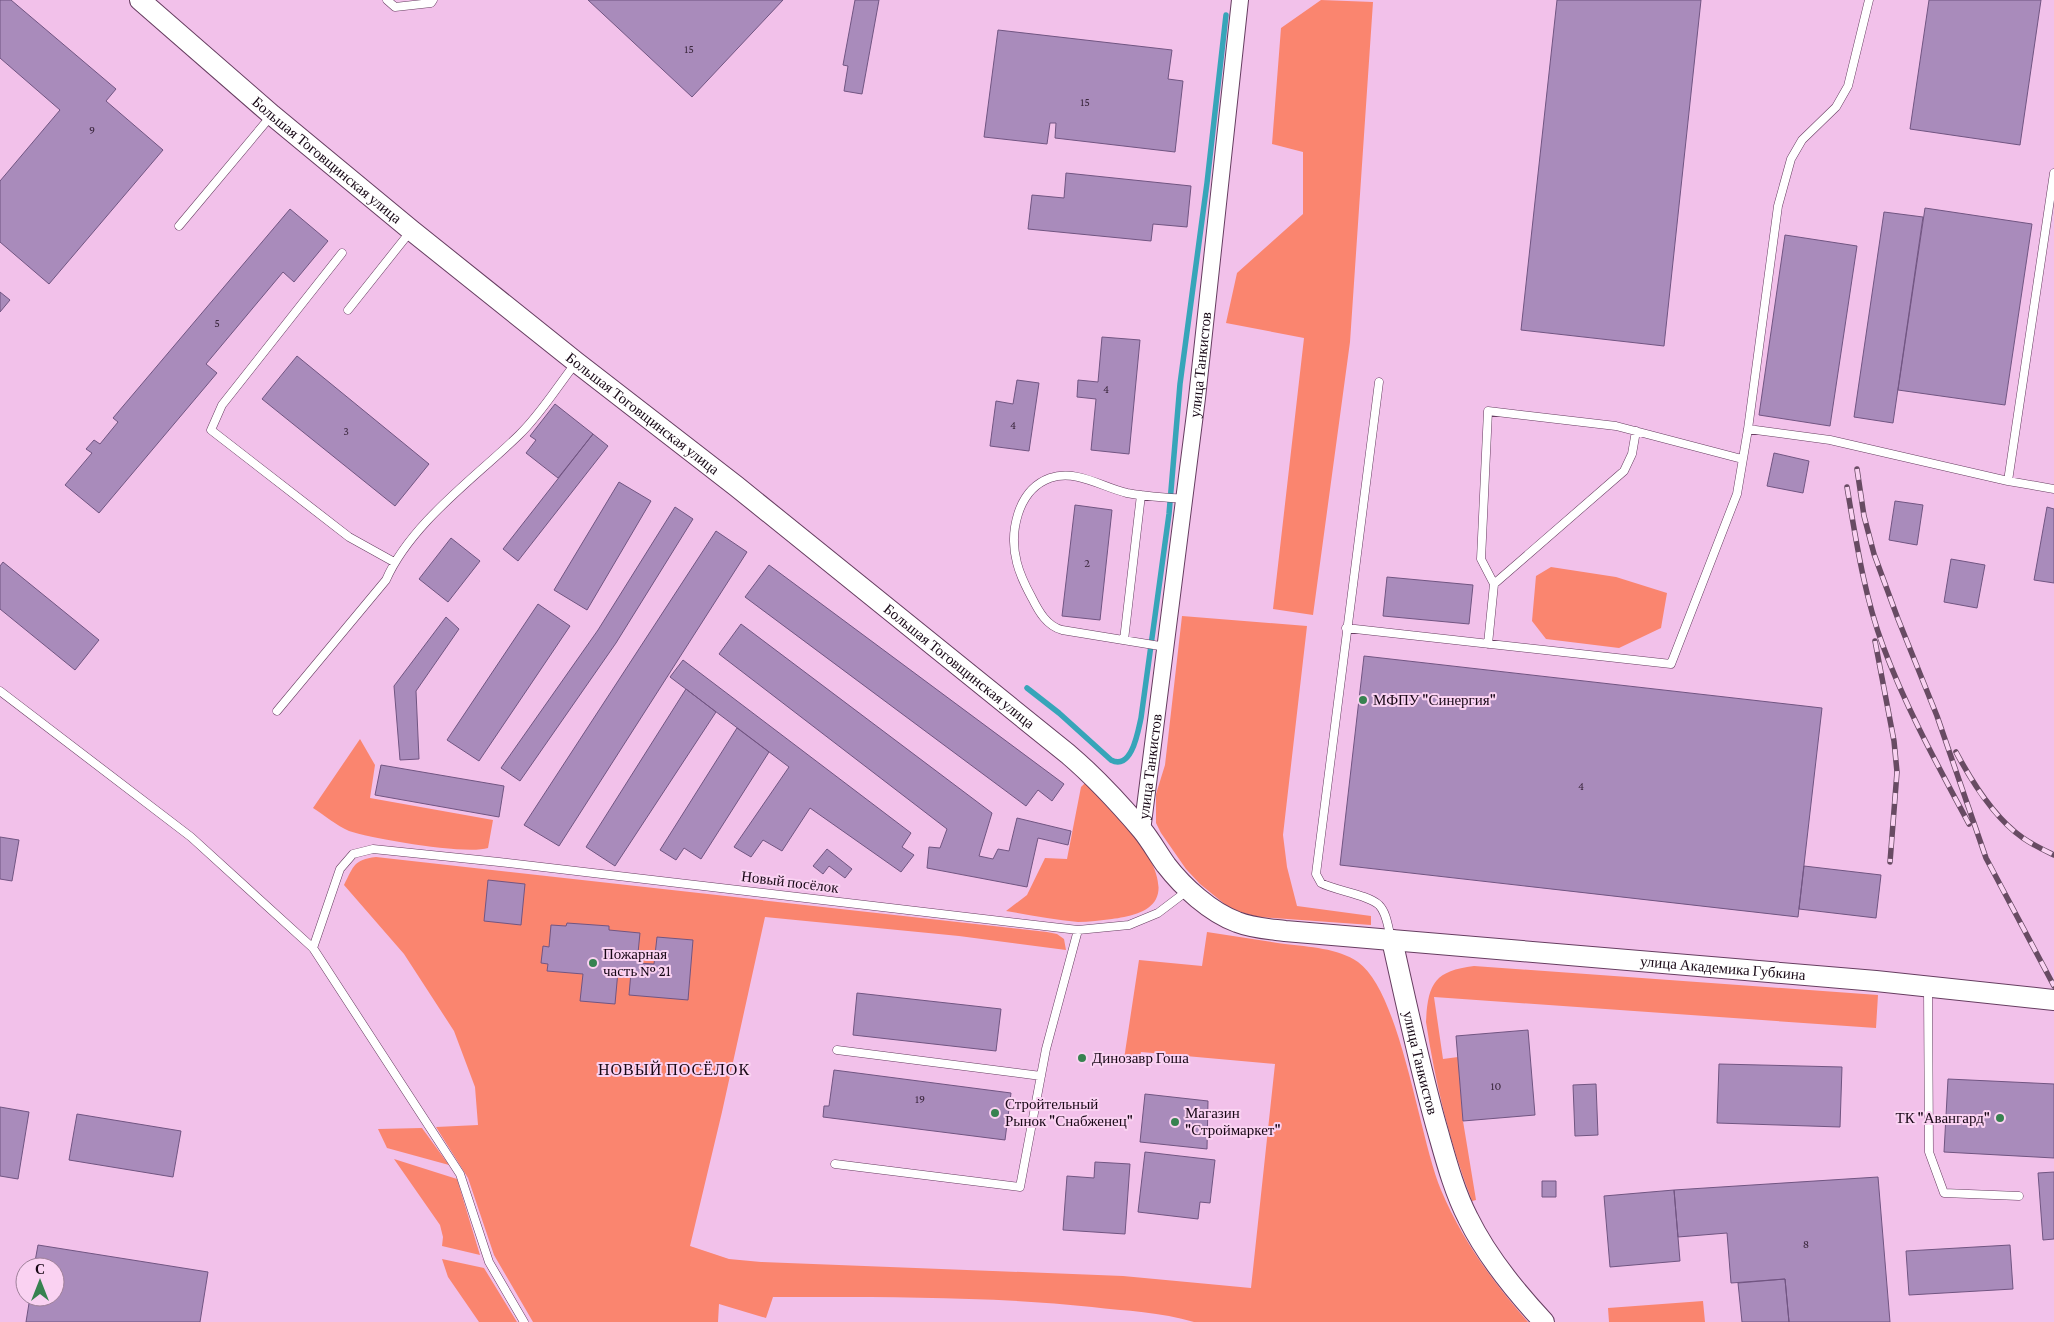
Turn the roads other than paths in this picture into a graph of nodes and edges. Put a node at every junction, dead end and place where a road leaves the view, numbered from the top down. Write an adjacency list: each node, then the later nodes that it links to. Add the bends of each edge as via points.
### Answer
1 (140, 0): 6 (street, Большая Тоговщинская улица)
2 (387, 0): 3 (lane, via 396,7 431,3)
3 (433, 0)
4 (1240, 0): 20 (street, улица Танкистов)
5 (1869, 0): 14 (lane, via 1848,86 1836,107 1802,140 1791,159 1778,206)
6 (272, 115): 8 (lane); 9 (street, Большая Тоговщинская улица)
7 (2054, 173): 17 (lane)
8 (178, 226)
9 (411, 230): 11 (lane); 12 (street, Большая Тоговщинская улица)
10 (342, 253): 21 (lane, via 222,405 211,430 349,537)
11 (348, 310)
12 (576, 362): 21 (lane, via 521,433 429,520); 29 (street, Большая Тоговщинская улица, via 736,486 1095,776)
13 (1379, 382): 23 (lane)
14 (1748, 429): 16 (lane); 17 (lane, via 1830,440)
15 (1636, 432): 16 (lane); 22 (lane, via 1632,454 1624,471); 22 (lane, via 1616,426 1488,411 1480,559)
16 (1742, 459): 25 (lane, via 1737,494 1671,664)
17 (2008, 481): 18 (lane)
18 (2054, 489)
19 (1141, 494): 20 (lane); 24 (lane); 24 (lane, via 1120,491 1083,478 1052,477 1028,493 1014,528 1014,551 1021,576 1048,622 1062,630)
20 (1184, 499): 26 (street, улица Танкистов)
21 (394, 562): 28 (lane, via 386,580)
22 (1494, 584): 25 (lane)
23 (1346, 628): 25 (lane); 32 (lane, via 1316,874 1321,883 1379,905)
24 (1124, 640): 26 (lane)
25 (1488, 644)
26 (1166, 647): 29 (street, улица Танкистов)
27 (0, 691): 33 (lane, via 191,837)
28 (277, 711)
29 (1142, 830): 30 (street, улица Танкистов, via 1167,866)
30 (1189, 890): 31 (lane, Новый посёлок, via 1158,913 1129,924); 32 (street, улица Танкистов, via 1216,912 1244,924)
31 (1078, 930): 33 (lane, Новый посёлок, via 373,849 352,854 340,869); 37 (lane)
32 (1392, 940): 34 (street, улица Академика Губкина); 41 (street, улица Танкистов, via 1428,1096 1456,1190 1487,1251)
33 (313, 948): 40 (lane, via 460,1174 490,1262)
34 (1928, 986): 35 (street, улица Академика Губкина); 39 (lane, via 1929,1152 1944,1193)
35 (2054, 1000)
36 (837, 1050): 37 (lane)
37 (1041, 1076): 38 (lane, via 1020,1187)
38 (835, 1164)
39 (2019, 1196)
40 (524, 1322)
41 (1544, 1322)

